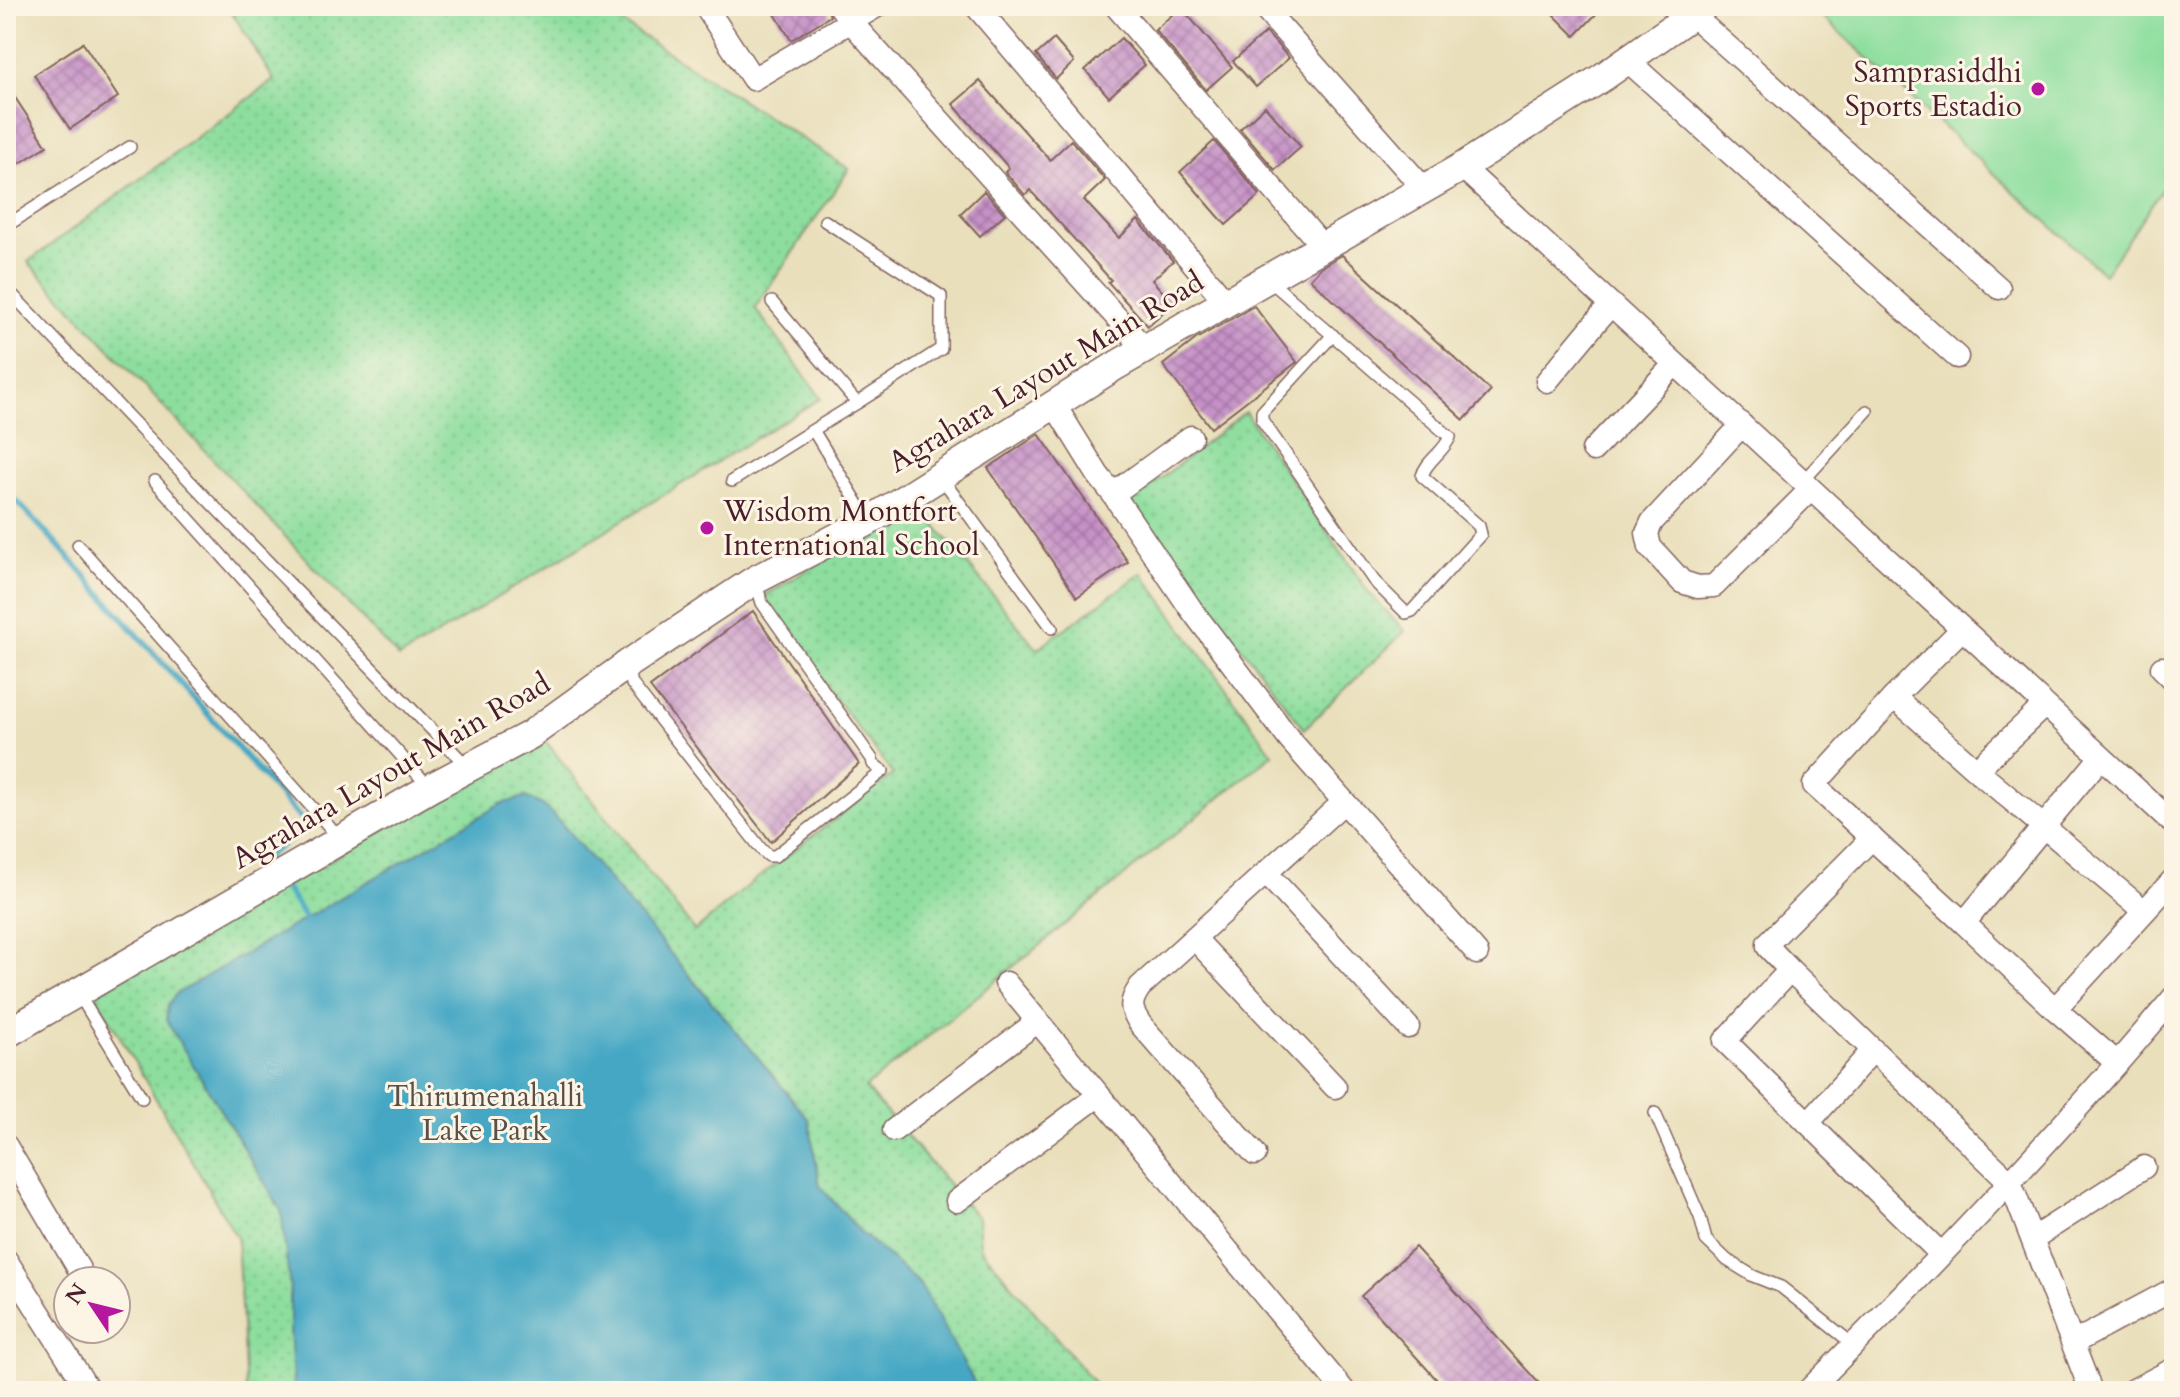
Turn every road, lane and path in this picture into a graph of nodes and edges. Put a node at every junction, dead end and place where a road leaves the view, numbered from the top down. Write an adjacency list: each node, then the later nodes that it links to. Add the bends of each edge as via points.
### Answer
1 (705, 6): 7 (street, via 753,79)
2 (877, 6): 7 (street)
3 (976, 6): 19 (street)
4 (1116, 6): 14 (street)
5 (1262, 6): 11 (street)
6 (1690, 13): 8 (street, Agrahara Layout Main Road); 17 (street)
7 (846, 14): 22 (street)
8 (1627, 60): 10 (street, Agrahara Layout Main Road); 23 (street)
9 (130, 147): 13 (lane)
10 (1462, 167): 11 (street, Agrahara Layout Main Road); 20 (street)
11 (1424, 189): 14 (street, Agrahara Layout Main Road)
12 (825, 221): 26 (lane, via 941,296 941,349)
13 (6, 226)
14 (1323, 247): 15 (street, Agrahara Layout Main Road)
15 (1268, 278): 19 (street, Agrahara Layout Main Road); 21 (lane)
16 (6, 288): 47 (lane)
17 (1999, 288)
18 (772, 302): 26 (lane)
19 (1226, 302): 22 (street, Agrahara Layout Main Road)
20 (1611, 304): 24 (street); 25 (street)
21 (1333, 335): 21 (lane, via 1262,412 1262,420 1374,581 1406,613 1481,534 1479,526 1422,476 1450,437)
22 (1145, 349): 27 (street, Agrahara Layout Main Road)
23 (1957, 357)
24 (1675, 364): 29 (street); 32 (street)
25 (1547, 381)
26 (857, 403): 30 (lane)
27 (1054, 404): 33 (street, Agrahara Layout Main Road); 37 (street)
28 (1867, 411): 36 (lane)
29 (1742, 425): 36 (street); 36 (street, via 1647,533 1650,547 1682,582 1714,586)
30 (813, 430): 35 (lane); 38 (lane)
31 (1191, 437): 37 (street)
32 (1593, 450)
33 (940, 476): 38 (street, Agrahara Layout Main Road); 41 (lane)
34 (155, 481): 49 (lane)
35 (732, 481)
36 (1807, 485): 42 (street)
37 (1113, 494): 50 (street, via 1200,621)
38 (869, 521): 40 (street, Agrahara Layout Main Road)
39 (78, 545): 54 (lane)
40 (755, 580): 43 (street, Agrahara Layout Main Road); 43 (lane, via 762,603 873,764 883,771 775,856 762,850 632,684)
41 (1052, 628)
42 (1962, 629): 44 (street); 45 (street)
43 (628, 664): 47 (street, Agrahara Layout Main Road, via 530,735)
44 (1894, 697): 48 (street); 53 (street, via 1814,785)
45 (2045, 705): 46 (street); 48 (street)
46 (2101, 757): 51 (street); 52 (street)
47 (469, 768): 49 (street, Agrahara Layout Main Road)
48 (1976, 770): 52 (street)
49 (430, 788): 54 (street, Agrahara Layout Main Road)
50 (1344, 802): 55 (street); 60 (street)
51 (2174, 824)
52 (2044, 826): 57 (street); 58 (street)
53 (1872, 838): 58 (street); 61 (street, via 1768,943)
54 (341, 840): 63 (street, Agrahara Layout Main Road)
55 (1266, 873): 59 (street); 67 (street)
56 (2174, 879): 57 (street)
57 (2144, 911): 65 (street)
58 (1964, 923): 65 (street)
59 (1195, 939): 71 (street); 78 (street, via 1140,987 1132,1012)
60 (1477, 953)
61 (1790, 970): 69 (street); 75 (street, via 1725,1041)
62 (1006, 983): 66 (street)
63 (78, 992): 68 (street, Agrahara Layout Main Road); 73 (lane)
64 (2174, 997): 70 (street)
65 (2055, 1009): 70 (street)
66 (1038, 1021): 72 (street); 76 (street)
67 (1408, 1027)
68 (6, 1034)
69 (1873, 1050): 75 (street); 80 (street)
70 (2117, 1063): 80 (street)
71 (1335, 1087)
72 (1099, 1095): 81 (street); 91 (street)
73 (142, 1098)
74 (1655, 1113): 88 (lane, via 1706,1240 1727,1260 1781,1287)
75 (1808, 1123): 83 (street)
76 (894, 1130)
77 (6, 1146): 85 (street)
78 (1255, 1154)
79 (2144, 1167): 82 (street)
80 (2010, 1182): 82 (street); 83 (street)
81 (957, 1201)
82 (2032, 1239): 87 (street)
83 (1941, 1254): 88 (street)
84 (6, 1260): 90 (street)
85 (77, 1265)
86 (2174, 1289): 87 (street)
87 (2073, 1343): 93 (street)
88 (1854, 1345): 92 (street)
89 (2174, 1369): 94 (street)
90 (89, 1391)
91 (1344, 1391)
92 (1808, 1391)
93 (2091, 1391)
94 (2132, 1391)

